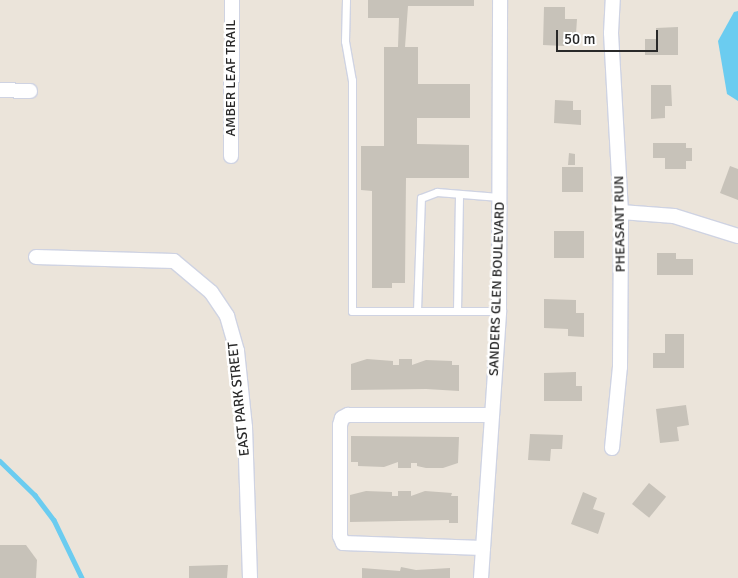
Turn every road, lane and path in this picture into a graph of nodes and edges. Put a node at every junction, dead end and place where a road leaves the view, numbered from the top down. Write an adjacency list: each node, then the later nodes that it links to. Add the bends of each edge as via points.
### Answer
1 (232, 0): 7 (street, AMBER LEAF TRAIL)
2 (346, 0): 13 (lane, via 345,41 352,80 352,311)
3 (500, 0): 9 (street, SANDERS GLEN BOULEVARD)
4 (613, 0): 10 (street, PHEASANT RUN, via 611,33)
5 (0, 90): 6 (street)
6 (30, 91)
7 (231, 156)
8 (460, 194): 9 (lane); 13 (lane, via 429,192 421,198); 14 (lane)
9 (499, 197): 15 (street, SANDERS GLEN BOULEVARD)
10 (621, 212): 11 (street, via 650,212 681,218); 17 (street, PHEASANT RUN, via 620,367)
11 (738, 236)
12 (36, 258): 19 (street, EAST PARK STREET, via 174,261 200,281 222,308 237,351 245,427)
13 (417, 311): 14 (lane)
14 (456, 311): 15 (lane)
15 (499, 311): 16 (street, SANDERS GLEN BOULEVARD)
16 (492, 415): 18 (street, SANDERS GLEN BOULEVARD); 18 (street, via 348,415 342,418 340,425 340,536 344,543)
17 (612, 448)
18 (483, 548): 20 (street, SANDERS GLEN BOULEVARD)
19 (250, 578)
20 (481, 578)

